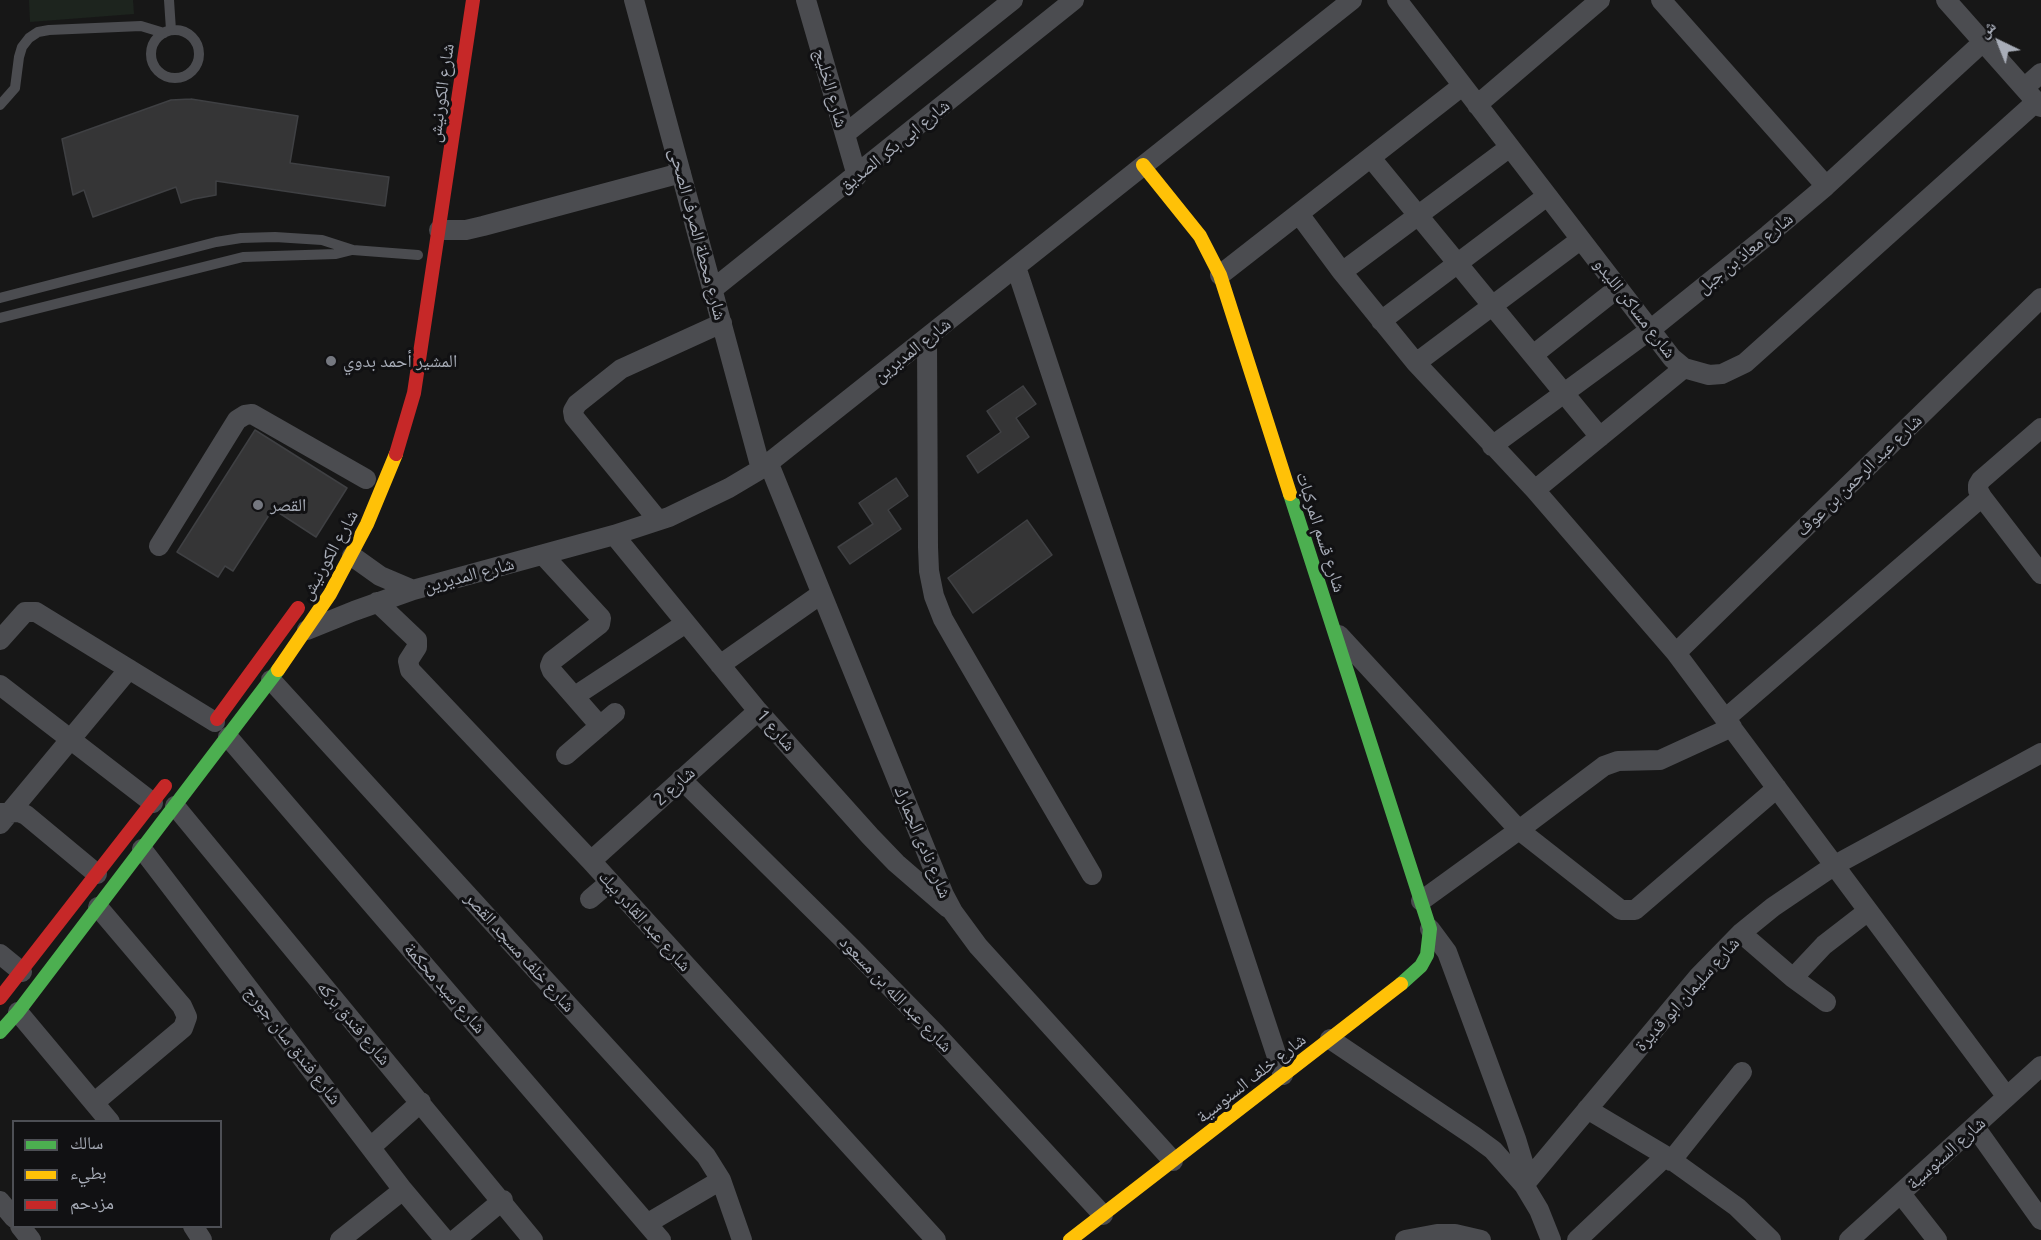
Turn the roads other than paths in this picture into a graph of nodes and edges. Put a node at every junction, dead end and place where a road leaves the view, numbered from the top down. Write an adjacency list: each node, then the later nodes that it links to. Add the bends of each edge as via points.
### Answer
1 (169, 0): 12 (lane)
2 (473, 0): 29 (street, شارع الكورنيش)
3 (634, 0): 23 (street, شارع محطة الصرف الصحى)
4 (806, 0): 19 (street, شارع الخليج)
5 (1013, 0): 19 (street)
6 (1074, 0): 24 (street, شارع ابى بكر الصديق)
7 (1352, 0): 22 (street, شارع المديرين)
8 (1396, 0): 15 (street, شارع مساكن الليدو)
9 (1600, 0): 18 (street)
10 (1661, 0): 25 (street)
11 (1946, 0): 13 (street)
12 (168, 31): 12 (lane, via 158,37 151,51 155,66 167,76 182,76 195,67 197,45 187,33); 17 (lane, via 141,26 38,32 22,46 15,88)
13 (1983, 42): 16 (street); 25 (street, شارع معاذ بن جبل)
14 (2041, 73): 16 (street, شارع مساكن الليدو)
15 (1462, 86): 18 (street, شارع مساكن الليدو); 21 (street)
16 (2034, 99): 50 (street, شارع مساكن الليدو, via 1745,363 1722,374 1709,375)
17 (0, 105)
18 (1477, 105): 20 (street, شارع مساكن الليدو)
19 (845, 134): 24 (street, شارع الخليج)
20 (1510, 147): 26 (street, شارع مساكن الليدو); 28 (street)
21 (1371, 158): 27 (street); 28 (street)
22 (1143, 165): 35 (street, شارع المديرين); 37 (street, شارع قسم المركبات, via 1200,236)
23 (681, 173): 29 (street, via 483,226); 39 (street, شارع محطة الصرف الصحى)
24 (857, 176): 39 (street, شارع ابى بكر الصديق)
25 (1826, 186): 46 (street, شارع معاذ بن جبل)
26 (1547, 196): 30 (street, شارع مساكن الليدو); 34 (street)
27 (1299, 214): 36 (street); 37 (street)
28 (1418, 215): 34 (street); 36 (street)
29 (439, 231): 33 (street, شارع الكورنيش)
30 (1580, 240): 38 (street, شارع مساكن الليدو); 42 (street)
31 (353, 250): 32 (lane); 41 (lane, via 322,240 241,238); 43 (lane, via 243,257)
32 (418, 255): 33 (street)
33 (436, 256): 63 (street, شارع الكورنيش, via 414,393 381,492)
34 (1458, 263): 42 (street); 44 (street)
35 (1016, 267): 47 (street, شارع المديرين); 114 (street)
36 (1342, 272): 44 (street)
37 (1220, 275): 70 (street, شارع قسم المركبات)
38 (1618, 288): 46 (street, شارع مساكن الليدو); 48 (street)
39 (713, 290): 45 (street, شارع محطة الصرف الصحى)
40 (2041, 297): 73 (street, شارع عبد الرحمن بن عوف)
41 (0, 298)
42 (1492, 306): 48 (street); 49 (street)
43 (0, 318)
44 (1381, 321): 49 (street)
45 (722, 323): 55 (street, شارع محطة الصرف الصحى); 59 (street, via 621,369 573,411)
46 (1650, 330): 50 (street, شارع مساكن الليدو); 51 (street, شارع معاذ بن جبل)
47 (927, 339): 55 (street, شارع المديرين); 96 (street, via 928,547 934,596 943,619)
48 (1533, 355): 51 (street)
49 (1416, 363): 54 (street)
50 (1684, 368): 53 (street)
51 (1565, 394): 53 (street); 54 (street, شارع معاذ بن جبل)
52 (2041, 428): 58 (street, via 1981,480 1978,490)
53 (1600, 437): 57 (street)
54 (1492, 446): 57 (street)
55 (765, 466): 59 (street, شارع المديرين, via 699,503); 66 (street, شارع نادى الجمارك)
56 (367, 477): 61 (street, via 252,414 245,415 237,420)
57 (1535, 490): 73 (street)
58 (1982, 497): 64 (street); 80 (street)
59 (658, 520): 60 (street, شارع المديرين)
60 (614, 535): 62 (street, شارع المديرين); 69 (street, شارع 1)
61 (159, 546)
62 (543, 555): 65 (street, شارع المديرين); 78 (street, via 601,618 600,624 551,663 552,671)
63 (352, 556): 65 (street, شارع المديرين, via 380,576); 71 (street, شارع الكورنيش)
64 (2041, 574)
65 (413, 590): 68 (street, شارع المديرين)
66 (821, 594): 74 (street); 102 (street, شارع نادى الجمارك)
67 (307, 595): 81 (street, شارع الكورنيش)
68 (377, 602): 71 (street, شارع المديرين); 93 (street, شارع عبد القادر بيك, via 417,640 408,661 410,670)
69 (686, 623): 74 (street, شارع 1); 78 (street)
70 (1334, 628): 91 (street); 99 (street, شارع قسم المركبات)
71 (307, 630): 76 (street, شارع الكورنيش)
72 (0, 640): 75 (street, شارع سيد محكمة, via 20,615 31,611)
73 (1676, 653): 80 (street)
74 (720, 664): 79 (street, شارع 1)
75 (129, 669): 81 (street, شارع سيد محكمة); 82 (street)
76 (271, 680): 81 (street, شارع الكورنيش); 124 (street, شارع خلف مسجد القصر, via 706,1156)
77 (0, 685): 82 (street)
78 (574, 696): 84 (street, via 607,720)
79 (758, 711): 86 (street, شارع 2); 102 (street, شارع 1, via 870,836)
80 (1728, 723): 87 (street); 91 (street, via 1660,760 1618,761 1604,766)
81 (217, 730): 89 (street, شارع الكورنيش); 133 (street, شارع سيد محكمة)
82 (70, 739): 88 (street); 90 (street)
83 (2041, 753): 94 (street, شارع سليمان ابو قديرة)
84 (566, 755)
85 (173, 776): 88 (street)
86 (681, 780): 93 (street, شارع 2); 130 (street, شارع عبد الله بن مسعود, via 867,964)
87 (1777, 788): 91 (street, via 1635,910 1622,910); 94 (street)
88 (153, 802): 95 (street)
89 (175, 806): 92 (street, شارع الكورنيش); 117 (street, شارع فندق بركه)
90 (3, 816): 95 (street, via 19,812 26,815)
91 (1519, 830): 99 (street)
92 (142, 849): 100 (street, شارع الكورنيش); 121 (street, شارع فندق سان جورج)
93 (591, 861): 97 (street, شارع عبد القادر بيك)
94 (1835, 866): 101 (street); 104 (street, شارع سليمان ابو قديرة, via 1782,900)
95 (97, 874): 106 (street)
96 (1092, 875)
97 (610, 882): 98 (street); 142 (street, شارع عبد القادر بيك)
98 (590, 899)
99 (1421, 901): 103 (street, شارع قسم المركبات)
100 (98, 907): 110 (street, شارع الكورنيش); 116 (street, via 182,1006 187,1017 183,1028)
101 (1868, 910): 107 (street, via 1824,945); 115 (street)
102 (953, 912): 123 (street, شارع نادى الجمارك, via 978,946)
103 (1430, 929): 111 (street, شارع خلف السنوسية, via 1427,955 1421,966); 125 (street, via 1447,952 1516,1138)
104 (1741, 933): 107 (street); 118 (street, شارع سليمان ابو قديرة, via 1699,976)
105 (0, 954): 106 (street)
106 (22, 972): 108 (street)
107 (1793, 978): 109 (street)
108 (0, 998)
109 (1826, 1002)
110 (6, 1023): 116 (street)
111 (1330, 1039): 114 (street, شارع خلف السنوسية); 125 (street, via 1474,1136)
112 (2041, 1066): 115 (street, شارع السنوسية)
113 (1742, 1072): 122 (street)
114 (1283, 1075): 123 (street, شارع خلف السنوسية)
115 (2007, 1097): 120 (street, شارع السنوسية)
116 (95, 1102): 119 (street)
117 (421, 1102): 121 (street); 128 (street, شارع فندق بركه)
118 (1587, 1109): 122 (street); 125 (street, شارع سليمان ابو قديرة)
119 (108, 1120)
120 (1975, 1128): 127 (street, شارع السنوسية); 132 (street)
121 (371, 1147): 126 (street, شارع فندق سان جورج)
122 (1668, 1158): 147 (street); 148 (street, via 1737,1207)
123 (1173, 1161): 130 (street, شارع خلف السنوسية)
124 (721, 1180): 133 (street); 141 (street, شارع خلف مسجد القصر)
125 (1524, 1185): 146 (street)
126 (403, 1190): 136 (street); 137 (street, شارع فندق سان جورج)
127 (1901, 1194): 149 (street, شارع السنوسية); 150 (street)
128 (503, 1200): 138 (street); 139 (street, شارع فندق بركه)
129 (0, 1201): 131 (street)
130 (1102, 1215): 143 (street, شارع خلف السنوسية)
131 (12, 1216)
132 (2041, 1220)
133 (648, 1223): 140 (street, شارع سيد محكمة)
134 (21, 1228): 135 (street)
135 (31, 1240)
136 (340, 1240)
137 (445, 1240)
138 (456, 1240)
139 (533, 1240)
140 (661, 1240)
141 (742, 1240)
142 (936, 1240)
143 (1070, 1240)
144 (1404, 1240): 145 (street, via 1437,1234)
145 (1481, 1240)
146 (1551, 1240)
147 (1577, 1240)
148 (1771, 1240)
149 (1850, 1240)
150 (1937, 1240)

